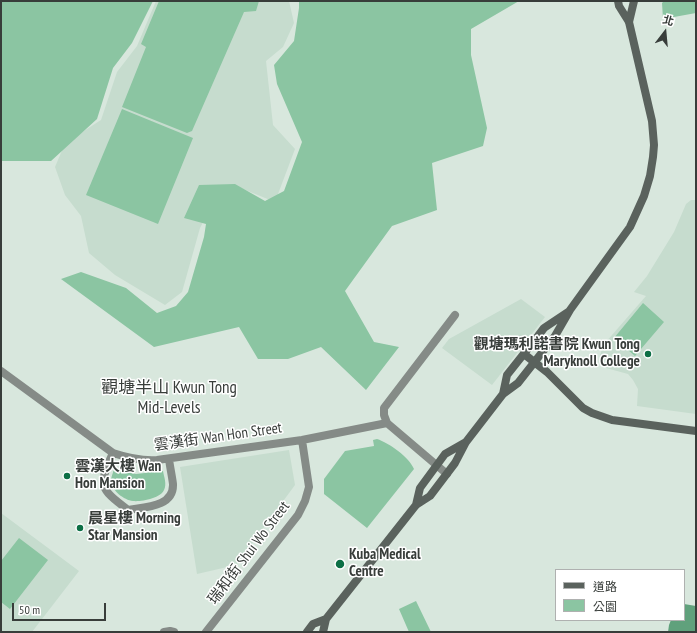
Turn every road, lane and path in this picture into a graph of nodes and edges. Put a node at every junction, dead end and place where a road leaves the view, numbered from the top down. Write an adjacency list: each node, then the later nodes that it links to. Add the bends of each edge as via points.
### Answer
1 (618, 1): 3 (main road)
2 (634, 1): 3 (main road)
3 (629, 22): 4 (main road, via 653,126 654,145 650,176 630,227)
4 (570, 310): 6 (main road, via 544,328); 7 (main road, via 555,336)
5 (455, 316): 10 (street, via 388,401 384,408)
6 (524, 354): 7 (main road); 9 (main road, via 507,375)
7 (535, 362): 9 (main road, via 518,383); 11 (main road, via 583,408 592,413 612,420)
8 (1, 371): 14 (street, 雲漢街 Wan Hon Street)
9 (503, 394): 13 (main road)
10 (387, 423): 12 (street, 雲漢街 Wan Hon Street); 16 (street)
11 (696, 432)
12 (302, 440): 15 (street, 雲漢街 Wan Hon Street); 22 (street, 瑞和街 Shui Wo Street, via 309,487 305,501 298,515)
13 (466, 442): 16 (main road, via 445,454); 17 (main road)
14 (113, 453): 15 (street, 雲漢街 Wan Hon Street, via 142,460); 15 (street, via 103,483 109,496 128,510 159,505 172,494)
15 (169, 459)
16 (436, 466): 17 (street); 18 (main road, via 420,488)
17 (447, 474): 18 (main road, via 430,496)
18 (416, 505): 19 (main road)
19 (326, 619): 23 (main road, via 313,624); 24 (main road)
20 (164, 632): 21 (street)
21 (174, 632)
22 (206, 632)
23 (307, 632)
24 (323, 632)

